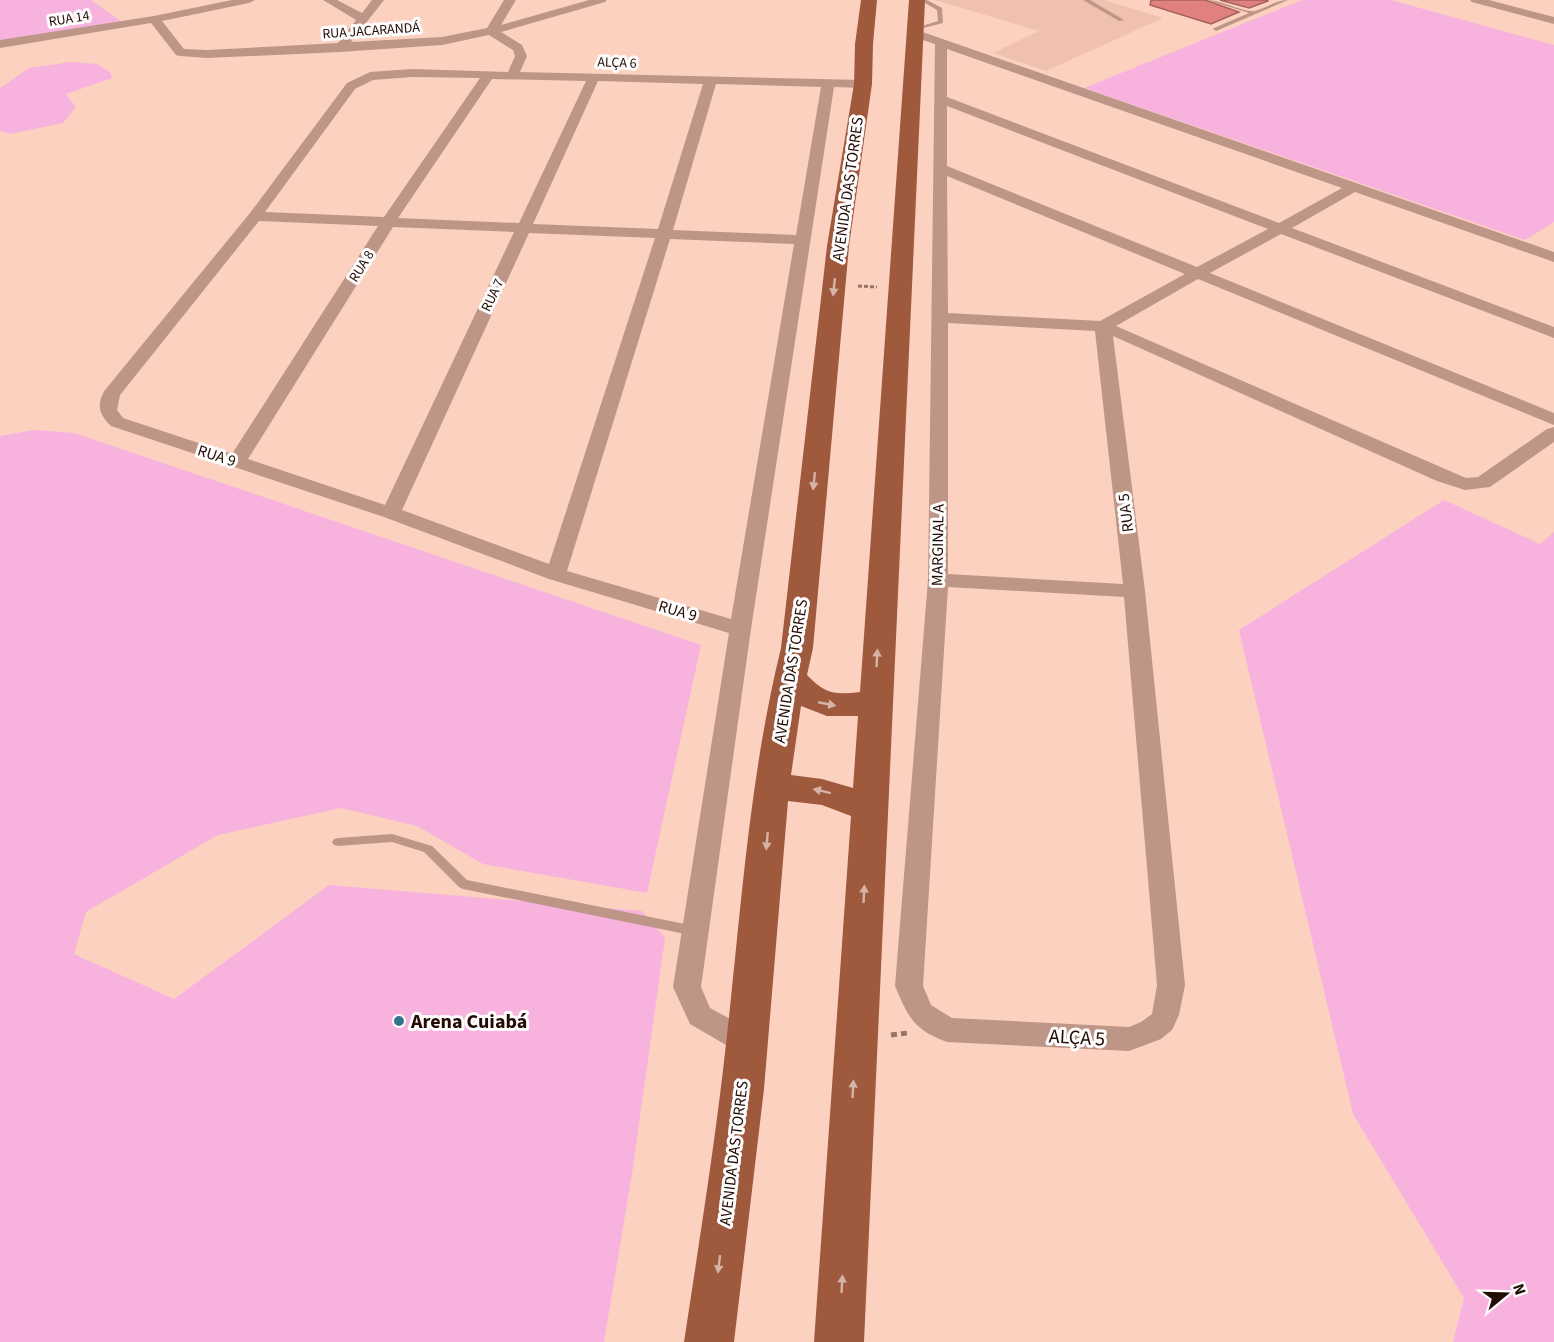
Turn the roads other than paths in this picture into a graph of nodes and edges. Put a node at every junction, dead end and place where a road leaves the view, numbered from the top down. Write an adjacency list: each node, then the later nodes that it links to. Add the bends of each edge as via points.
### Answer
1 (178, 0): 11 (street)
2 (249, 0): 11 (street, RUA 14)
3 (328, 0): 13 (street)
4 (378, 0): 13 (street)
5 (510, 0): 19 (street)
6 (601, 0): 19 (street, RUA JACARANDÁ)
7 (1086, 0): 15 (lane)
8 (1210, 0): 12 (lane)
9 (1286, 0): 12 (lane)
10 (1480, 0): 16 (street)
11 (196, 11): 14 (street, RUA 14)
12 (1253, 13): 18 (lane)
13 (362, 18): 21 (street)
14 (154, 19): 20 (street, RUA 14); 21 (street, RUA JACARANDÁ, via 180,52)
15 (1121, 20)
16 (1554, 21)
17 (898, 29): 28 (main road, AVENIDA DAS TORRES); 29 (street, MARGINAL A); 31 (street); 52 (main road, one-way to 17, via 899,287)
18 (1216, 29)
19 (491, 31): 21 (street, RUA JACARANDÁ, via 442,41); 23 (street, via 518,48 521,56)
20 (0, 44)
21 (340, 48)
22 (489, 74): 23 (street, ALÇA 6); 24 (street, ALÇA 6); 33 (street, RUA 8)
23 (513, 74): 25 (street, ALÇA 6)
24 (370, 76): 32 (street, RUA 9, via 351,86)
25 (594, 77): 26 (street, ALÇA 6); 34 (street, RUA 7)
26 (711, 80): 27 (street, ALÇA 6); 36 (street)
27 (828, 83): 28 (street, ALÇA 6); 37 (street)
28 (863, 84): 51 (main road, AVENIDA DAS TORRES, one-way to 51, via 834,285 797,648)
29 (942, 100): 30 (street, MARGINAL A); 35 (street)
30 (941, 168): 39 (street); 40 (street, MARGINAL A)
31 (1352, 188): 35 (street); 38 (street)
32 (255, 216): 33 (street); 45 (street, RUA 9, via 111,394 107,407 109,416 117,422)
33 (388, 222): 34 (street); 45 (street, RUA 8)
34 (522, 228): 36 (street); 46 (street, RUA 7)
35 (1282, 228): 39 (street); 42 (street)
36 (664, 234): 37 (street); 47 (street)
37 (803, 240): 50 (street)
38 (1554, 257)
39 (1196, 273): 41 (street); 43 (street)
40 (938, 318): 41 (street); 48 (street, MARGINAL A)
41 (1103, 326): 44 (street, via 1466,484 1483,483); 49 (street, RUA 5)
42 (1554, 333)
43 (1554, 420)
44 (1554, 433)
45 (237, 461): 46 (street, RUA 9)
46 (391, 513): 47 (street, RUA 9)
47 (556, 574): 50 (street, RUA 9)
48 (938, 580): 49 (street); 58 (street, MARGINAL A, via 909,986 921,1013)
49 (1134, 591): 57 (street, RUA 5)
50 (740, 629): 56 (street)
51 (790, 676): 52 (main road, one-way to 52, via 818,703 840,706); 53 (main road, AVENIDA DAS TORRES)
52 (875, 702): 54 (main road)
53 (772, 788): 54 (main road, one-way to 53, via 816,789); 59 (main road, AVENIDA DAS TORRES, one-way to 59)
54 (869, 808): 61 (main road, one-way to 54)
55 (338, 842): 56 (lane, via 392,838 428,849 463,884)
56 (695, 931): 59 (street, via 687,987 700,1016)
57 (1172, 985): 58 (street, ALÇA 5, via 1166,1019 1150,1032 1129,1039)
58 (942, 1027)
59 (748, 1043): 60 (main road, AVENIDA DAS TORRES, one-way to 60)
60 (709, 1342)
61 (838, 1342)

